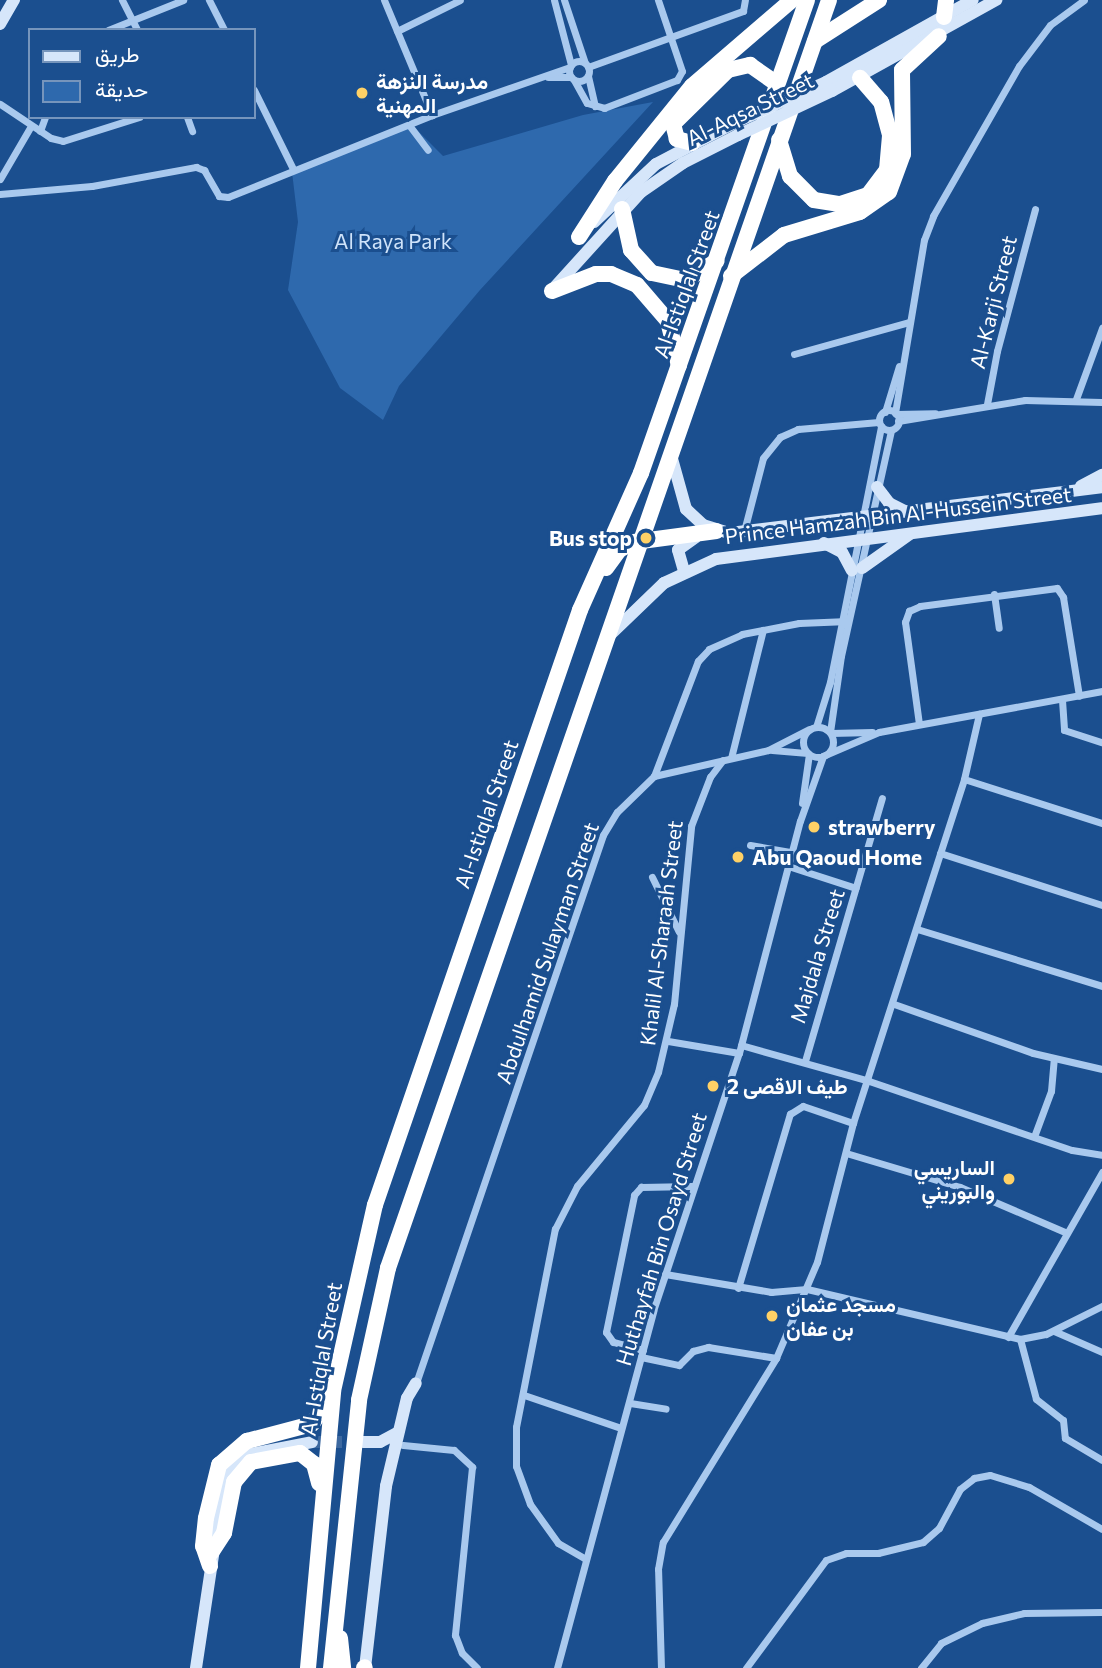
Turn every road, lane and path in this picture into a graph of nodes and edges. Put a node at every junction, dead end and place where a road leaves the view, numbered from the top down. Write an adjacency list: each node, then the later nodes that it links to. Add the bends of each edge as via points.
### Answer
1 (13, 0): 21 (main road)
2 (122, 0): 20 (street)
3 (183, 0): 20 (street)
4 (209, 0): 24 (street)
5 (384, 0): 25 (street)
6 (460, 0): 25 (street)
7 (554, 0): 30 (street)
8 (564, 0): 29 (street)
9 (658, 0): 27 (street)
10 (745, 0): 27 (street, via 743,11)
11 (792, 0): 57 (highway, via 692,86 615,181)
12 (807, 0): 35 (highway, Al-Istiqlal Street)
13 (829, 0): 28 (highway, Al-Istiqlal Street)
14 (879, 0): 28 (highway)
15 (946, 0): 19 (highway)
16 (973, 0): 19 (main road, Al-Aqsa Street)
17 (996, 0): 26 (main road, Al-Aqsa Street)
18 (1084, 0): 61 (street, via 1050,25 1019,66 939,206 925,240)
19 (944, 17): 36 (main road, Al-Aqsa Street)
20 (133, 19): 22 (street); 23 (street)
21 (1, 21)
22 (113, 28)
23 (135, 28)
24 (223, 28)
25 (397, 31): 40 (street)
26 (939, 36): 34 (main road, Al-Aqsa Street); 59 (highway, via 902,70 903,154 889,192 860,212 772,242)
27 (672, 39): 29 (street); 39 (street, via 682,71 677,80 610,107)
28 (815, 41): 49 (highway, Al-Istiqlal Street)
29 (587, 65): 30 (street); 31 (street)
30 (571, 66): 32 (street); 33 (street)
31 (588, 76): 33 (street); 39 (street)
32 (548, 77): 33 (street); 40 (street)
33 (573, 78): 39 (street, via 587,103)
34 (860, 78): 36 (main road, Al-Aqsa Street); 49 (highway, via 881,102 890,135 887,170 868,195 840,204 814,200 790,176)
35 (777, 84): 50 (highway, via 750,65 728,70 673,124 677,139); 58 (highway, Al-Istiqlal Street)
36 (829, 87): 46 (main road, Al-Aqsa Street, bridge)
37 (256, 94): 52 (street)
38 (0, 104): 44 (street)
39 (595, 106)
40 (432, 116): 45 (street)
41 (44, 119): 47 (street)
42 (133, 119): 47 (street, via 71,140 56,140)
43 (188, 119): 48 (street)
44 (31, 125): 47 (street); 53 (street)
45 (409, 125): 51 (street); 52 (street)
46 (736, 129): 50 (main road, Al-Aqsa Street); 55 (main road, Al-Aqsa Street, via 660,177)
47 (40, 131)
48 (192, 131)
49 (779, 140): 59 (highway, Al-Istiqlal Street)
50 (692, 143): 57 (main road, Al-Aqsa Street, via 638,179)
51 (428, 150)
52 (293, 169): 54 (street, via 228,197 219,196 204,170 196,167 92,186)
53 (0, 178)
54 (0, 194)
55 (622, 209): 58 (highway, via 631,250 652,273 686,280); 60 (main road, Al-Aqsa Street)
56 (1035, 209): 68 (street, Al-Karji Street, via 997,351)
57 (579, 237)
58 (717, 261): 65 (highway, Al-Istiqlal Street)
59 (729, 278): 73 (highway, Al-Istiqlal Street)
60 (552, 291): 65 (highway, via 596,274 611,274 637,285 668,321)
61 (909, 322): 63 (street); 64 (street)
62 (1102, 328): 66 (street)
63 (794, 354)
64 (901, 363): 69 (street); 70 (street)
65 (679, 367): 90 (highway, Al-Istiqlal Street, via 641,472)
66 (1076, 399): 67 (street); 68 (street)
67 (1102, 402)
68 (988, 404): 70 (street)
69 (885, 412): 70 (street); 71 (street)
70 (896, 416): 72 (street)
71 (880, 424): 72 (street); 74 (street); 83 (street, via 798,429 780,437 763,458)
72 (891, 430): 74 (street)
73 (670, 449): 82 (main road, Prince Hamzah Bin Al-Hussein Street, via 686,509); 86 (highway, Al-Istiqlal Street)
74 (876, 472): 77 (street); 81 (street)
75 (1102, 475): 78 (main road)
76 (1102, 486): 78 (main road, Prince Hamzah Bin Al-Hussein Street)
77 (877, 487): 80 (main road, via 889,503); 81 (street)
78 (1070, 492): 80 (main road, Prince Hamzah Bin Al-Hussein Street)
79 (1102, 508): 84 (main road, Prince Hamzah Bin Al-Hussein Street)
80 (908, 512): 81 (main road, Prince Hamzah Bin Al-Hussein Street)
81 (868, 516): 83 (main road, Prince Hamzah Bin Al-Hussein Street); 85 (street)
82 (716, 531): 83 (main road, Prince Hamzah Bin Al-Hussein Street); 86 (highway); 89 (main road, via 681,545 677,557)
83 (744, 532)
84 (914, 532): 85 (main road, Prince Hamzah Bin Al-Hussein Street); 88 (main road)
85 (864, 537): 87 (main road, Prince Hamzah Bin Al-Hussein Street); 88 (street)
86 (639, 541): 90 (highway, via 619,550); 95 (highway, Al-Istiqlal Street)
87 (824, 542): 88 (main road, via 842,552); 89 (main road, Prince Hamzah Bin Al-Hussein Street, via 727,556)
88 (857, 570): 92 (street)
89 (684, 571): 95 (main road, Prince Hamzah Bin Al-Hussein Street, via 645,597)
90 (592, 581): 149 (highway, Al-Istiqlal Street, via 375,1205)
91 (994, 594): 93 (street); 97 (street, via 1053,586 1061,592); 100 (street, via 909,611 905,622)
92 (845, 621): 94 (street, Abdulhamid Sulayman Street); 101 (street); 103 (street)
93 (999, 628)
94 (763, 630): 108 (street, Khalil Al-Sharaah Street); 109 (street, Abdulhamid Sulayman Street, via 721,642 698,661)
95 (603, 642): 164 (highway, Al-Istiqlal Street, via 578,732 378,1303 359,1400)
96 (1102, 691): 97 (street)
97 (1079, 696): 98 (street)
98 (1062, 700): 99 (street); 104 (street, via 1064,730)
99 (978, 714): 100 (street); 110 (street)
100 (919, 724): 102 (street)
101 (812, 728): 103 (street); 105 (street); 106 (street, via 803,738)
102 (879, 732): 103 (street); 107 (street)
103 (831, 733): 107 (street, via 833,746)
104 (1102, 742)
105 (768, 750): 106 (street); 108 (street)
106 (809, 754): 107 (street); 112 (street, Huthayfah Bin Osayd Street)
107 (824, 756): 112 (street, Huthayfah Bin Osayd Street)
108 (727, 759): 109 (street); 122 (street, Khalil Al-Sharaah Street, via 700,797 691,826)
109 (654, 776): 148 (street, Abdulhamid Sulayman Street, via 617,812 603,835)
110 (964, 779): 113 (street); 116 (street)
111 (882, 798): 119 (street, Majdala Street)
112 (800, 821): 115 (street, Huthayfah Bin Osayd Street)
113 (1102, 823)
114 (750, 845): 115 (street)
115 (791, 852): 117 (street, Huthayfah Bin Osayd Street)
116 (940, 853): 120 (street); 121 (street)
117 (788, 866): 119 (street); 126 (street, Huthayfah Bin Osayd Street)
118 (652, 877): 122 (street)
119 (856, 888): 128 (street, Majdala Street)
120 (1102, 905)
121 (917, 929): 123 (street); 124 (street)
122 (680, 933): 125 (street, Khalil Al-Sharaah Street)
123 (1102, 986)
124 (894, 1004): 127 (street); 130 (street)
125 (668, 1041): 126 (street); 150 (street, Khalil Al-Sharaah Street, via 643,1105 577,1186 555,1229)
126 (740, 1049): 128 (street); 136 (street, Huthayfah Bin Osayd Street)
127 (1054, 1059): 129 (street); 132 (street, via 1051,1091)
128 (804, 1061): 130 (street)
129 (1102, 1069)
130 (869, 1081): 131 (street); 132 (street)
131 (853, 1123): 133 (street); 139 (street, via 803,1106 790,1114)
132 (1035, 1134): 134 (street, via 1072,1150)
133 (846, 1153): 137 (street, via 960,1187); 140 (street)
134 (1102, 1155)
135 (1102, 1172): 137 (street)
136 (692, 1186): 138 (street, Huthayfah Bin Osayd Street); 146 (street, via 641,1187 634,1195 606,1332 612,1342)
137 (1065, 1232): 143 (street)
138 (665, 1274): 139 (street); 146 (street, Huthayfah Bin Osayd Street)
139 (738, 1288): 140 (street, via 771,1292)
140 (807, 1289): 143 (street); 147 (street)
141 (1102, 1306): 142 (street)
142 (1054, 1331): 144 (street); 145 (street)
143 (1008, 1337): 144 (street)
144 (1020, 1339): 156 (street, via 1036,1399 1062,1418 1065,1438)
145 (1102, 1352)
146 (642, 1353): 147 (street, via 679,1364 699,1348 708,1347); 151 (street, Huthayfah Bin Osayd Street)
147 (776, 1358): 173 (street, via 663,1542 658,1569)
148 (416, 1383): 154 (main road)
149 (333, 1391): 158 (highway, Al-Istiqlal Street); 162 (highway, via 312,1424 247,1441 219,1465 205,1518 204,1551)
150 (524, 1395): 153 (street); 161 (street, Khalil Al-Sharaah Street, via 514,1446 522,1487 550,1534)
151 (630, 1403): 152 (street); 153 (street, Huthayfah Bin Osayd Street)
152 (666, 1409)
153 (621, 1429): 161 (street, Huthayfah Bin Osayd Street)
154 (400, 1439): 157 (main road); 157 (main road, via 369,1443); 160 (main road); 171 (street, via 454,1450 472,1466 456,1635 462,1653)
155 (312, 1442): 162 (main road, via 251,1454 230,1469 220,1493)
156 (1102, 1460)
157 (391, 1462): 160 (main road)
158 (322, 1493): 162 (highway, via 314,1464 300,1453 251,1462 234,1482 224,1533); 166 (highway, Al-Istiqlal Street)
159 (1102, 1529): 174 (street, via 1029,1487 990,1475 974,1478 960,1489 939,1528 923,1542 826,1560)
160 (378, 1555): 169 (main road); 170 (main road)
161 (584, 1559): 172 (street, Huthayfah Bin Osayd Street)
162 (210, 1560): 165 (main road)
163 (1102, 1612): 175 (street, via 1024,1612 982,1623 941,1643)
164 (334, 1622): 167 (highway, Al-Istiqlal Street); 168 (highway)
165 (196, 1668)
166 (308, 1668)
167 (331, 1668)
168 (343, 1668)
169 (365, 1668)
170 (373, 1668)
171 (477, 1668)
172 (558, 1668)
173 (662, 1668)
174 (746, 1668)
175 (921, 1668)

